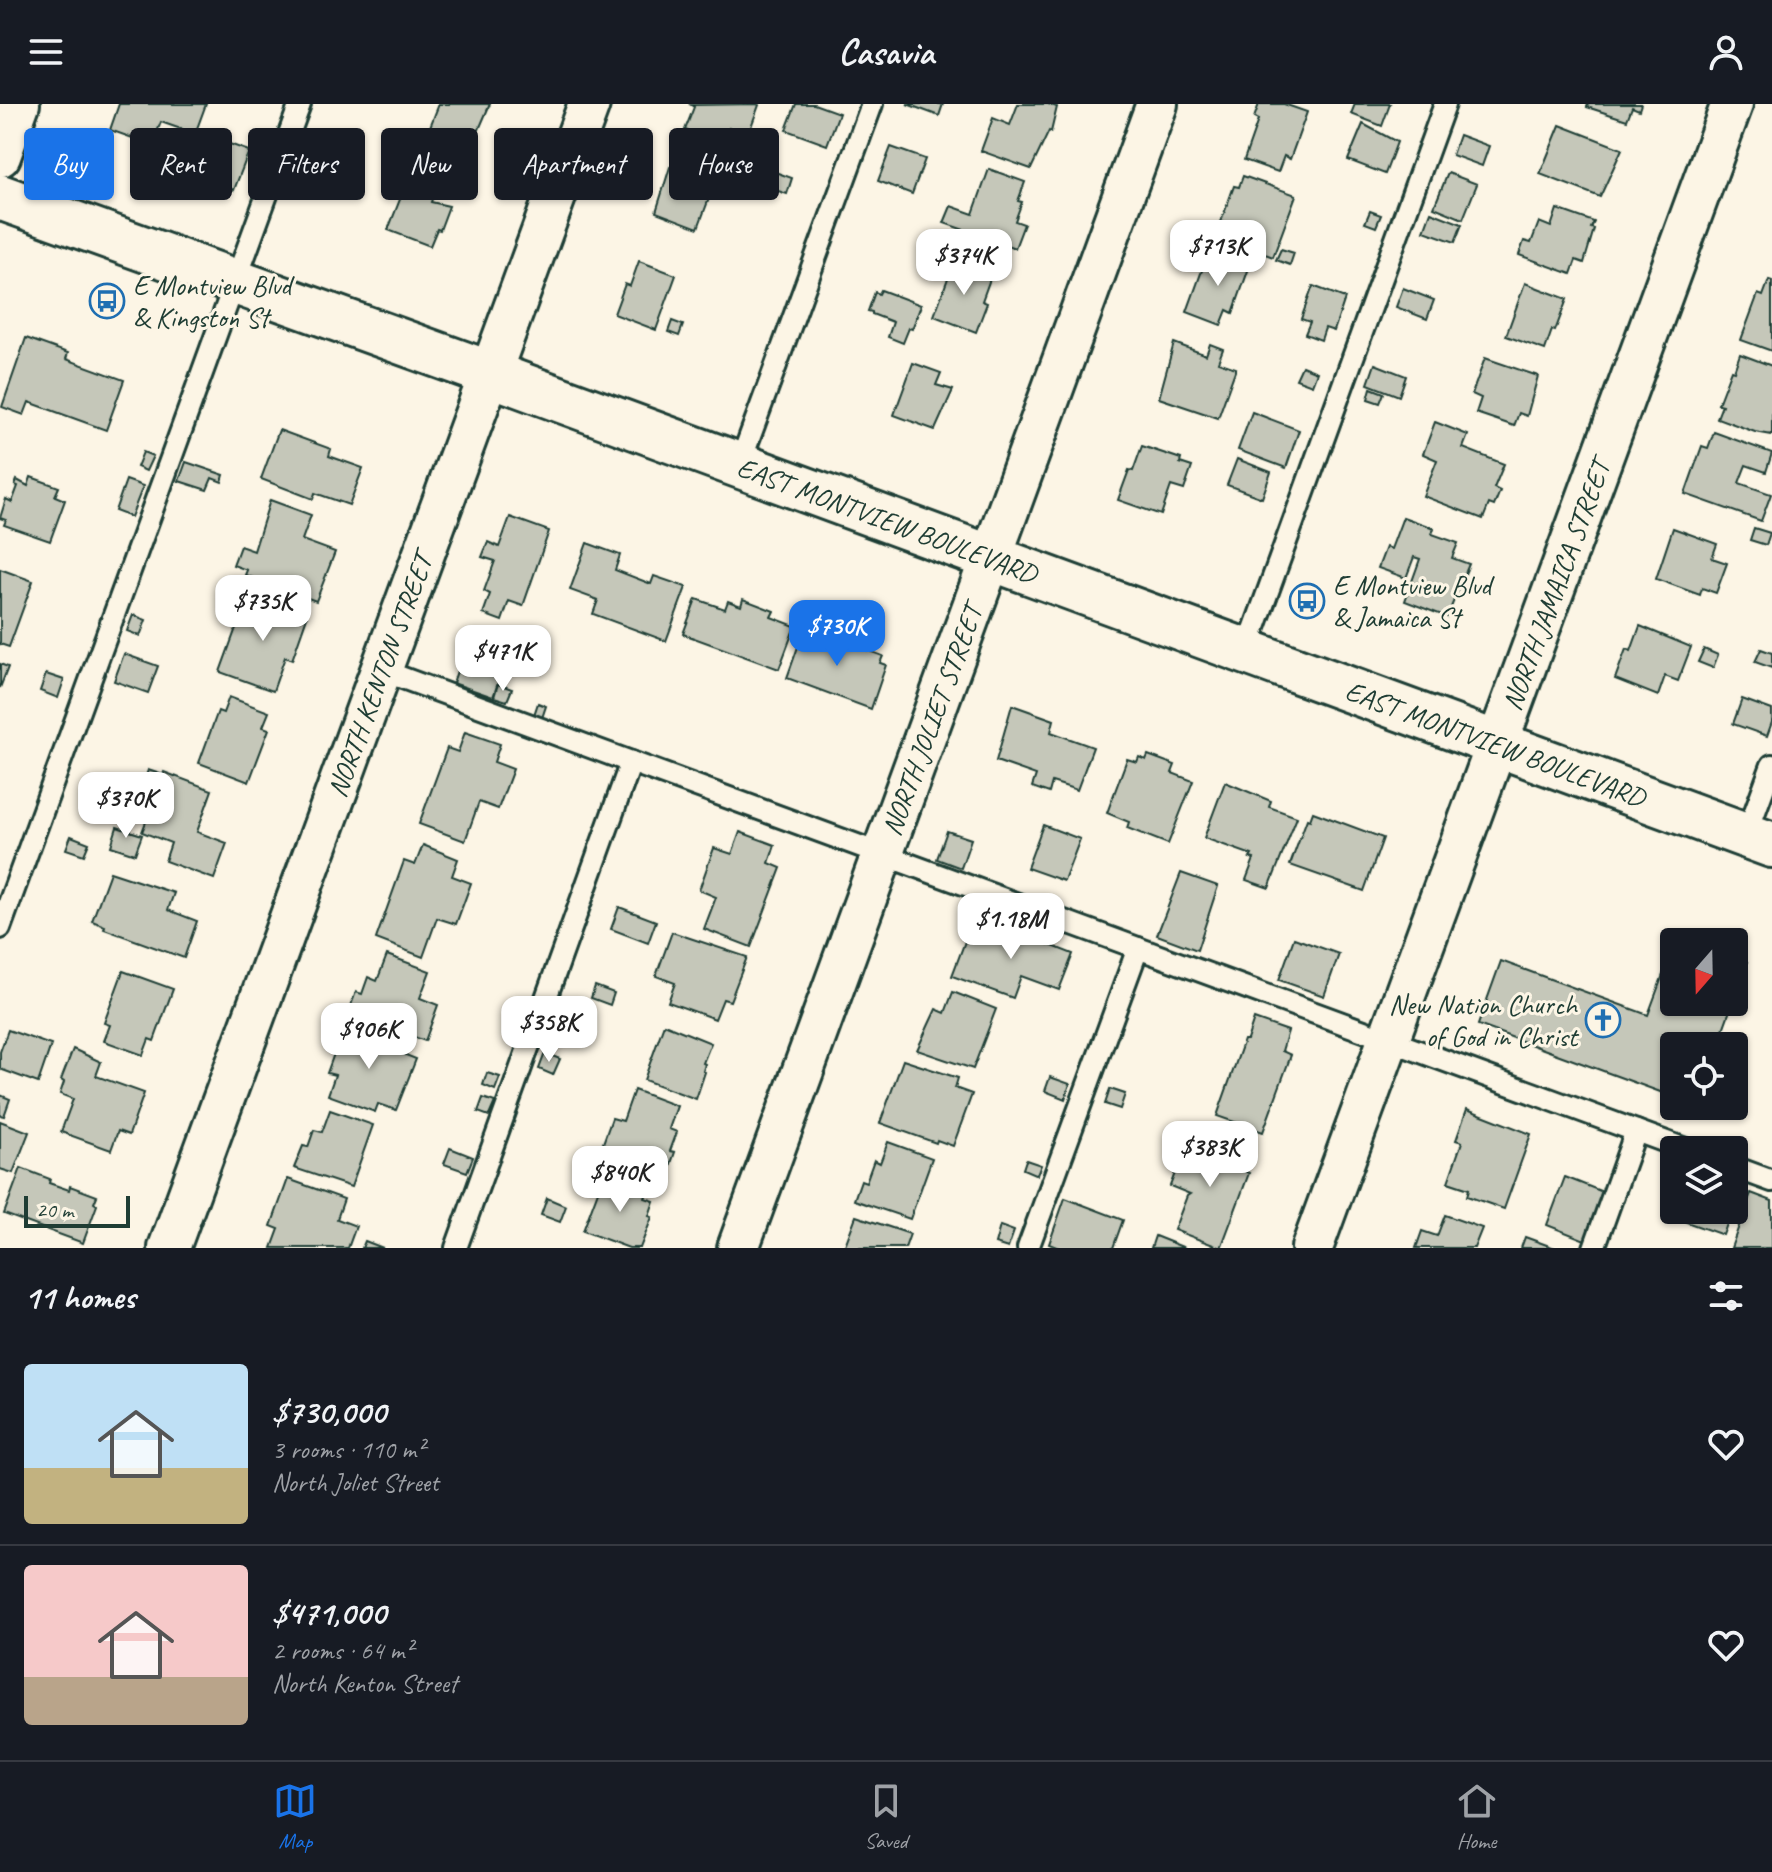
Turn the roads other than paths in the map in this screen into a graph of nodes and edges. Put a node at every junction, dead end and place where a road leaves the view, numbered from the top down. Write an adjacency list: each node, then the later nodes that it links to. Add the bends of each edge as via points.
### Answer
1 (19, 104): 8 (street)
2 (300, 104): 10 (lane)
3 (589, 104): 11 (street, NORTH KENTON STREET)
4 (872, 104): 12 (lane)
5 (1157, 104): 13 (street, NORTH JOLIET STREET)
6 (1445, 104): 14 (lane)
7 (1732, 104): 16 (street, NORTH JAMAICA STREET)
8 (0, 156)
9 (0, 197): 10 (main road, EAST MONTVIEW BOULEVARD)
10 (234, 283): 11 (main road, EAST MONTVIEW BOULEVARD); 21 (lane)
11 (491, 374): 12 (main road, EAST MONTVIEW BOULEVARD); 15 (street, NORTH KENTON STREET)
12 (739, 466): 13 (main road, EAST MONTVIEW BOULEVARD)
13 (990, 559): 14 (main road, EAST MONTVIEW BOULEVARD); 20 (street, NORTH JOLIET STREET)
14 (1246, 652): 16 (main road, EAST MONTVIEW BOULEVARD)
15 (381, 670): 17 (lane); 28 (street, NORTH KENTON STREET)
16 (1498, 744): 19 (main road, EAST MONTVIEW BOULEVARD); 23 (street, NORTH JAMAICA STREET)
17 (631, 762): 20 (lane); 29 (lane)
18 (1772, 765): 19 (lane)
19 (1759, 840)
20 (882, 854): 22 (lane); 30 (street, NORTH JOLIET STREET)
21 (0, 928)
22 (1138, 948): 23 (lane); 31 (lane)
23 (1389, 1040): 24 (lane); 32 (street, NORTH JAMAICA STREET)
24 (1636, 1131): 25 (lane); 33 (lane)
25 (1660, 1140)
26 (1748, 1172): 27 (lane)
27 (1772, 1181)
28 (169, 1248)
29 (456, 1248)
30 (738, 1248)
31 (1028, 1248)
32 (1312, 1248)
33 (1594, 1248)

